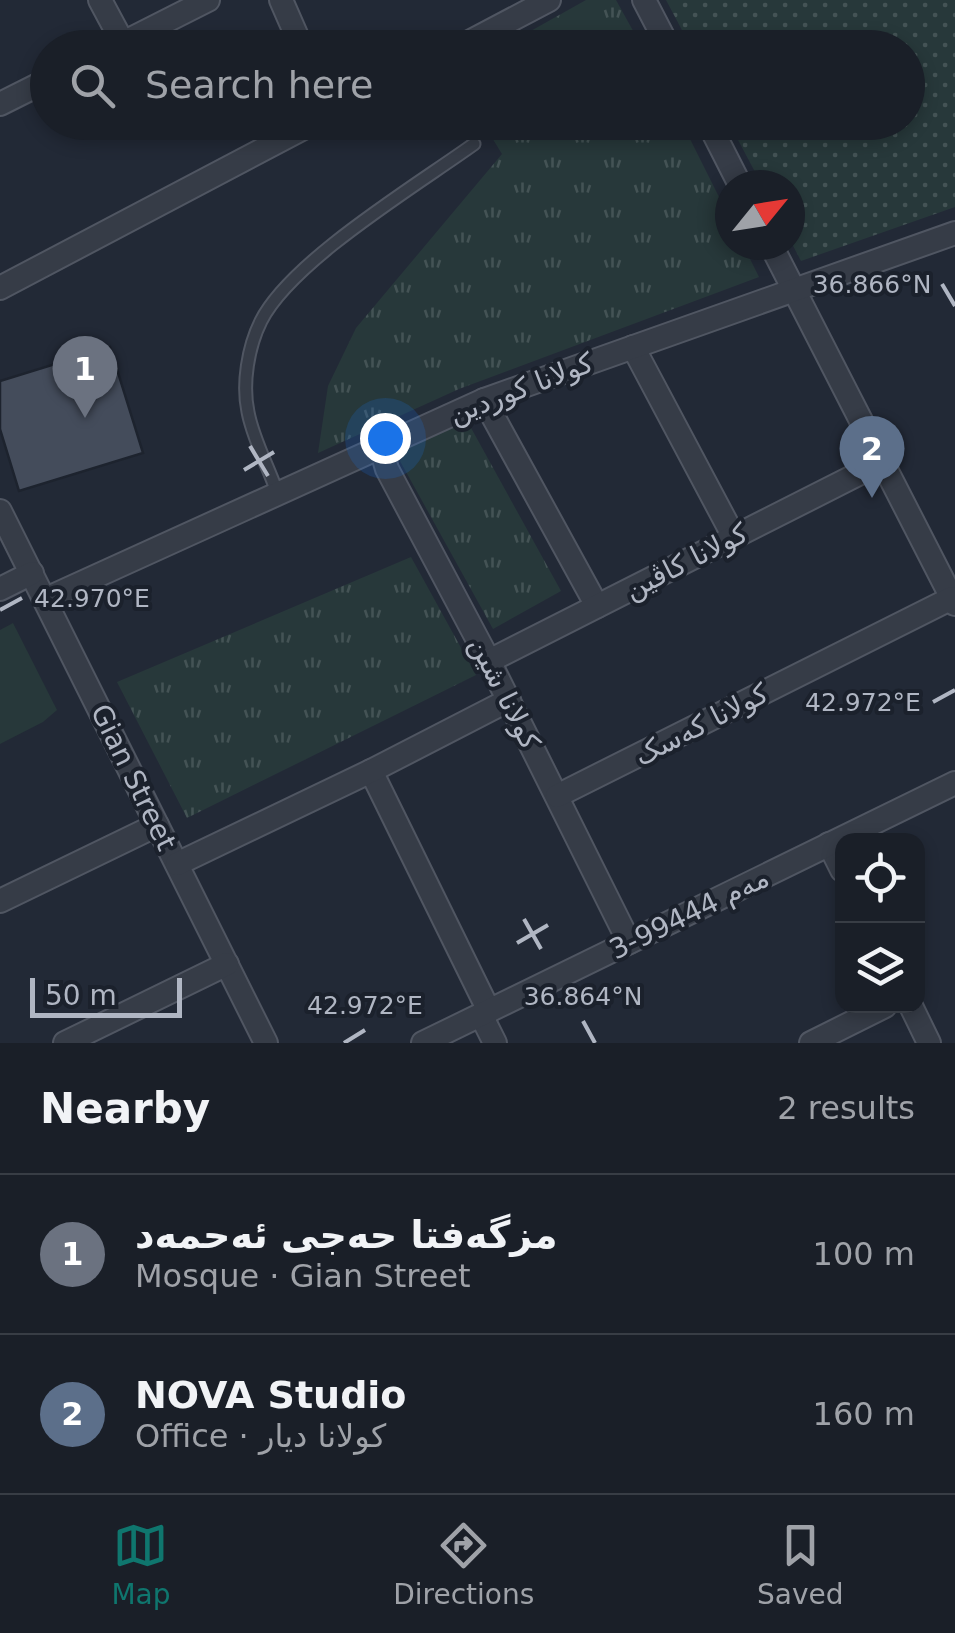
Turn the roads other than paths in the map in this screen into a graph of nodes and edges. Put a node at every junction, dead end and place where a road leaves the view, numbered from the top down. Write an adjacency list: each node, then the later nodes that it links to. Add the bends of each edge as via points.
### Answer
1 (100, 0): 6 (street)
2 (208, 0): 7 (street)
3 (280, 0): 8 (street)
4 (549, 0): 9 (street)
5 (644, 0): 10 (street)
6 (112, 30)
7 (148, 30)
8 (294, 30)
9 (492, 30)
10 (660, 30)
11 (30, 89): 12 (street)
12 (0, 104)
13 (281, 140): 19 (street)
14 (717, 140): 16 (street)
15 (474, 144): 25 (lane, via 334,244 261,320 247,365 248,411)
16 (732, 170)
17 (955, 233): 20 (street, کولانا کوردین)
18 (779, 260): 20 (street)
19 (0, 288)
20 (794, 288): 21 (street, کولانا کوردین); 24 (street)
21 (633, 347): 22 (street, کولانا کوردین); 27 (street)
22 (484, 400): 23 (street, کولانا کوردین); 32 (street)
23 (380, 445): 25 (street, کولانا کوردین); 33 (street, کولانا شین)
24 (882, 462): 27 (street, کولانا کاڤین); 31 (street)
25 (277, 492): 30 (street, کولانا کوردین)
26 (0, 511): 28 (street, Gian Street)
27 (734, 537): 32 (street, کولانا کاڤین)
28 (32, 573): 29 (street); 30 (street, Gian Street)
29 (0, 589)
30 (46, 599): 38 (street, Gian Street)
31 (953, 601): 37 (street, کولانا کەسک)
32 (598, 606): 33 (street, کولانا کاڤین)
33 (489, 661): 34 (street, کولانا شین)
34 (508, 700): 35 (street); 37 (street, کولانا شین)
35 (372, 772): 41 (street); 45 (street)
36 (955, 784): 39 (street, مەم 99444-3)
37 (557, 796): 43 (street, کولانا شین)
38 (158, 824): 41 (street, Gian Street); 42 (street)
39 (829, 844): 40 (street); 43 (street, مەم 99444-3)
40 (835, 856)
41 (177, 864): 44 (street, Gian Street)
42 (0, 902)
43 (629, 942): 45 (street, مەم 99444-3)
44 (227, 964): 48 (street); 49 (street, Gian Street)
45 (485, 1013): 50 (street, مەم 99444-3); 51 (street)
46 (870, 1013): 52 (street)
47 (914, 1013): 53 (street)
48 (65, 1043)
49 (266, 1043)
50 (423, 1043)
51 (495, 1043)
52 (811, 1043)
53 (929, 1043)

